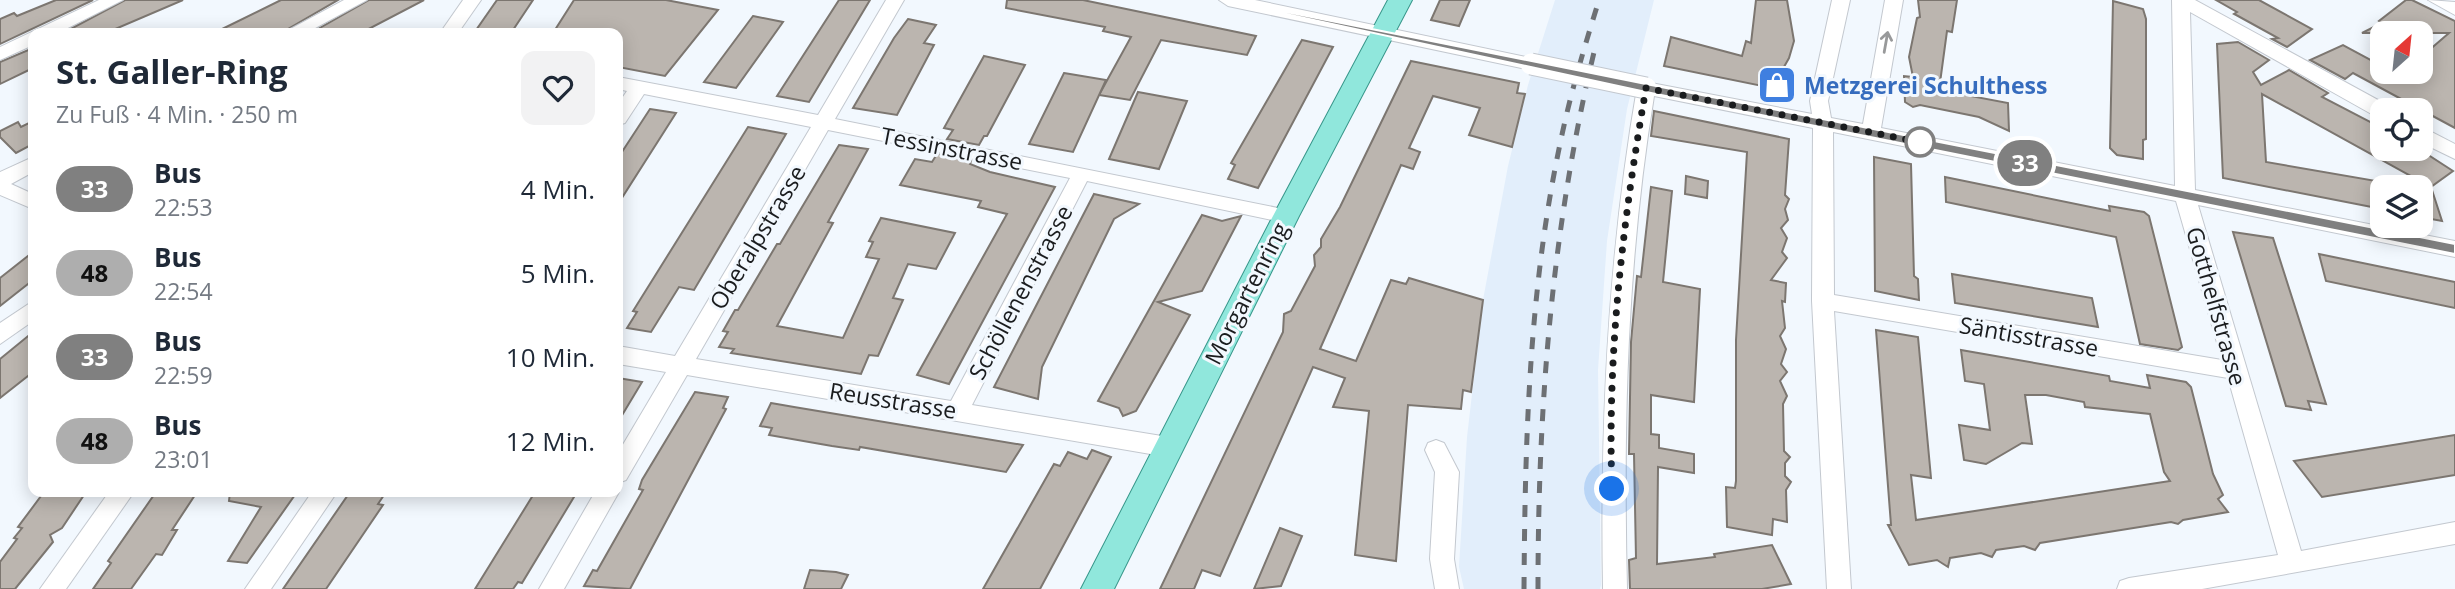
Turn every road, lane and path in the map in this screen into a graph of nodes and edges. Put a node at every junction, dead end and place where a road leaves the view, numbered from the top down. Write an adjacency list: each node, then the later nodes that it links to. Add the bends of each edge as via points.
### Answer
1 (114, 0): 12 (street)
2 (358, 0): 13 (street)
3 (472, 0): 14 (street)
4 (895, 0): 23 (street, Oberalpstrasse)
5 (1228, 0): 15 (street)
6 (1400, 0): 15 (main road, Morgartenring)
7 (1842, 0): 24 (street, via 1819,102)
8 (1894, 0): 25 (street, one-way to 8)
9 (2181, 0): 21 (street); 32 (street, Gotthelfstrasse)
10 (2437, 0): 11 (street)
11 (2455, 9)
12 (55, 28)
13 (302, 28)
14 (452, 28)
15 (1383, 34): 20 (street, bridge); 34 (main road, Morgartenring)
16 (28, 40): 17 (street)
17 (0, 54)
18 (623, 84): 19 (street, Tessinstrasse)
19 (640, 87): 22 (street); 23 (street, Tessinstrasse)
20 (1646, 88): 24 (street); 56 (street, via 1620,250 1611,464)
21 (2370, 104)
22 (623, 111)
23 (825, 123): 29 (street, Tessinstrasse); 40 (street, Oberalpstrasse)
24 (1821, 123): 25 (street); 36 (street, via 1825,142)
25 (1871, 132): 32 (street)
26 (2433, 139): 27 (street)
27 (2455, 152)
28 (28, 167): 30 (street)
29 (1082, 173): 34 (street, Tessinstrasse); 42 (street, Schöllenenstrasse)
30 (0, 181)
31 (0, 187): 33 (street)
32 (2185, 196): 35 (street); 41 (street, Gotthelfstrasse)
33 (28, 200)
34 (1286, 216): 43 (main road, Morgartenring)
35 (2455, 249)
36 (1822, 301): 41 (street, Säntisstrasse); 57 (street)
37 (28, 313): 38 (street)
38 (0, 335)
39 (623, 356): 40 (street, Reusstrasse)
40 (680, 365): 42 (street, Reusstrasse); 45 (street, Oberalpstrasse)
41 (2236, 371): 50 (street, Gotthelfstrasse)
42 (957, 411): 43 (street, Reusstrasse)
43 (1168, 447): 54 (main road, Morgartenring)
44 (1436, 450): 55 (street, via 1447,472 1442,559)
45 (623, 464)
46 (118, 497): 51 (street)
47 (321, 497): 52 (street)
48 (604, 497): 53 (street)
49 (2455, 533): 50 (street)
50 (2293, 564): 58 (street)
51 (52, 589)
52 (257, 589)
53 (551, 589)
54 (1097, 589)
55 (1447, 589)
56 (1615, 589)
57 (1839, 589)
58 (2129, 589)

